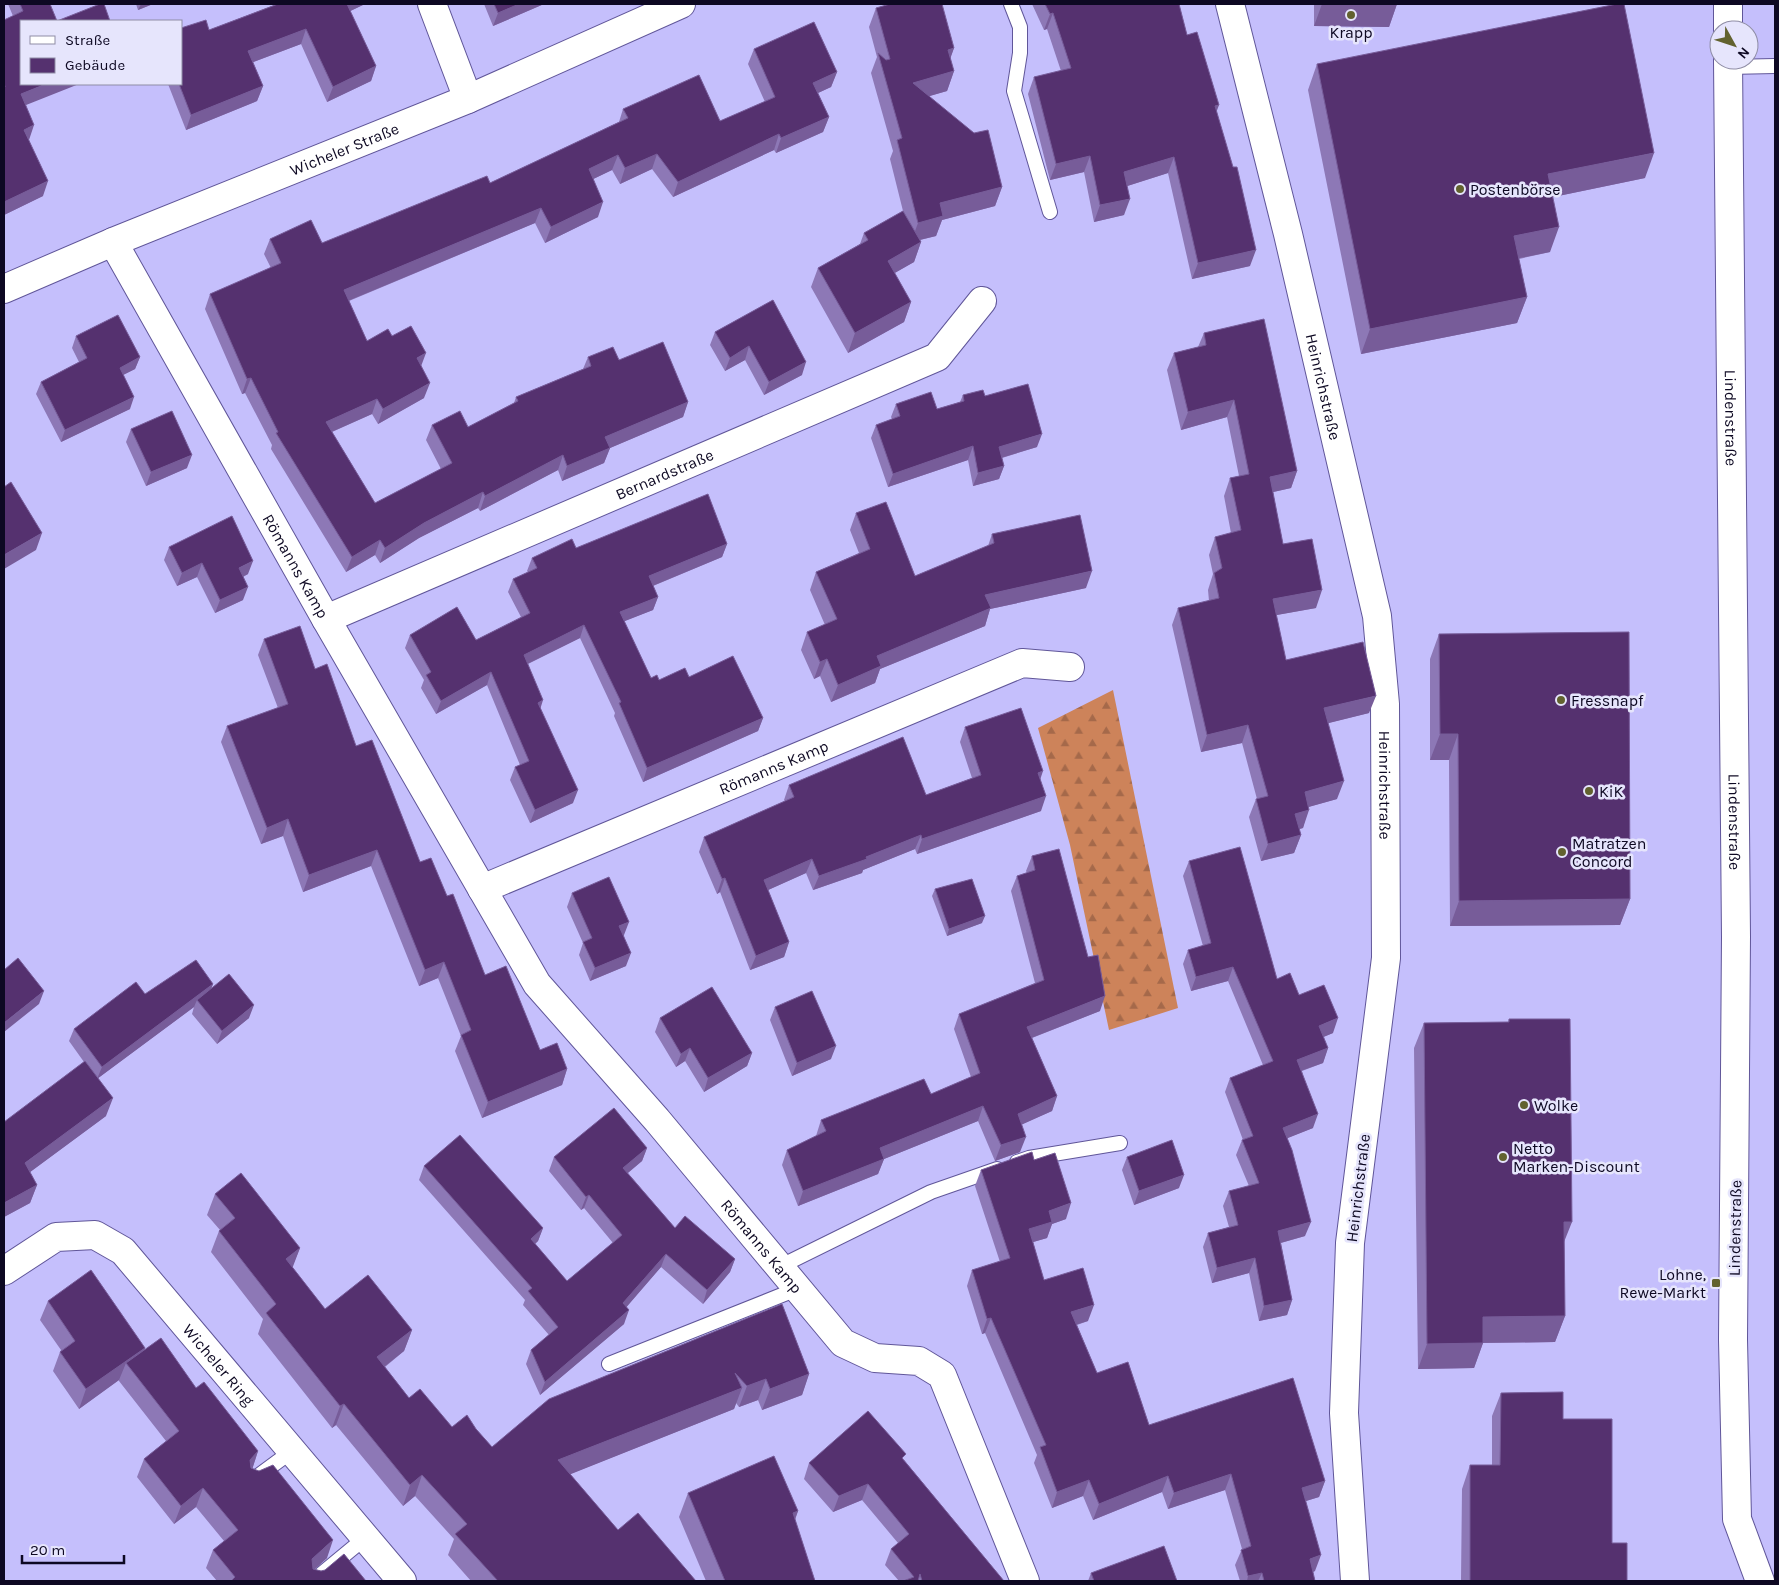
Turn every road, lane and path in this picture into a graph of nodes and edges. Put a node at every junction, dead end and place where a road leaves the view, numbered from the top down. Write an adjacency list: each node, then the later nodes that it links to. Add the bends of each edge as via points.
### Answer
1 (432, 4): 10 (street)
2 (681, 4): 10 (street, Wicheler Straße)
3 (1011, 4): 11 (lane, via 1020,27 1014,91)
4 (1230, 4): 29 (street, Heinrichstraße, via 1288,234 1377,616 1385,704 1386,958 1350,1243 1345,1394)
5 (1728, 4): 6 (street)
6 (1728, 20)
7 (1759, 65): 8 (lane)
8 (1775, 66)
9 (1728, 70): 30 (street, Lindenstraße, via 1736,962 1733,1340 1738,1519)
10 (468, 99): 12 (street, Wicheler Straße)
11 (1050, 212)
12 (112, 242): 13 (street, Wicheler Straße); 15 (street, Römanns Kamp)
13 (4, 289)
14 (982, 301): 15 (street, Bernardstraße, via 937,357)
15 (326, 619): 17 (street, Römanns Kamp)
16 (1070, 667): 17 (street, Römanns Kamp, via 1022,663)
17 (482, 889): 19 (street, Römanns Kamp, via 537,984 657,1120)
18 (1120, 1143): 19 (lane, via 1029,1158 931,1192)
19 (779, 1267): 21 (street, Römanns Kamp)
20 (4, 1272): 23 (street, Wicheler Ring, via 56,1237 95,1235 123,1251)
21 (797, 1289): 22 (lane); 28 (street, Römanns Kamp, via 843,1343 875,1358 919,1361 942,1375)
22 (609, 1364)
23 (292, 1451): 24 (lane); 25 (street, Wicheler Ring)
24 (252, 1481)
25 (365, 1538): 26 (lane); 27 (street, Wicheler Ring)
26 (313, 1581)
27 (402, 1581)
28 (1025, 1581)
29 (1355, 1581)
30 (1760, 1581)

